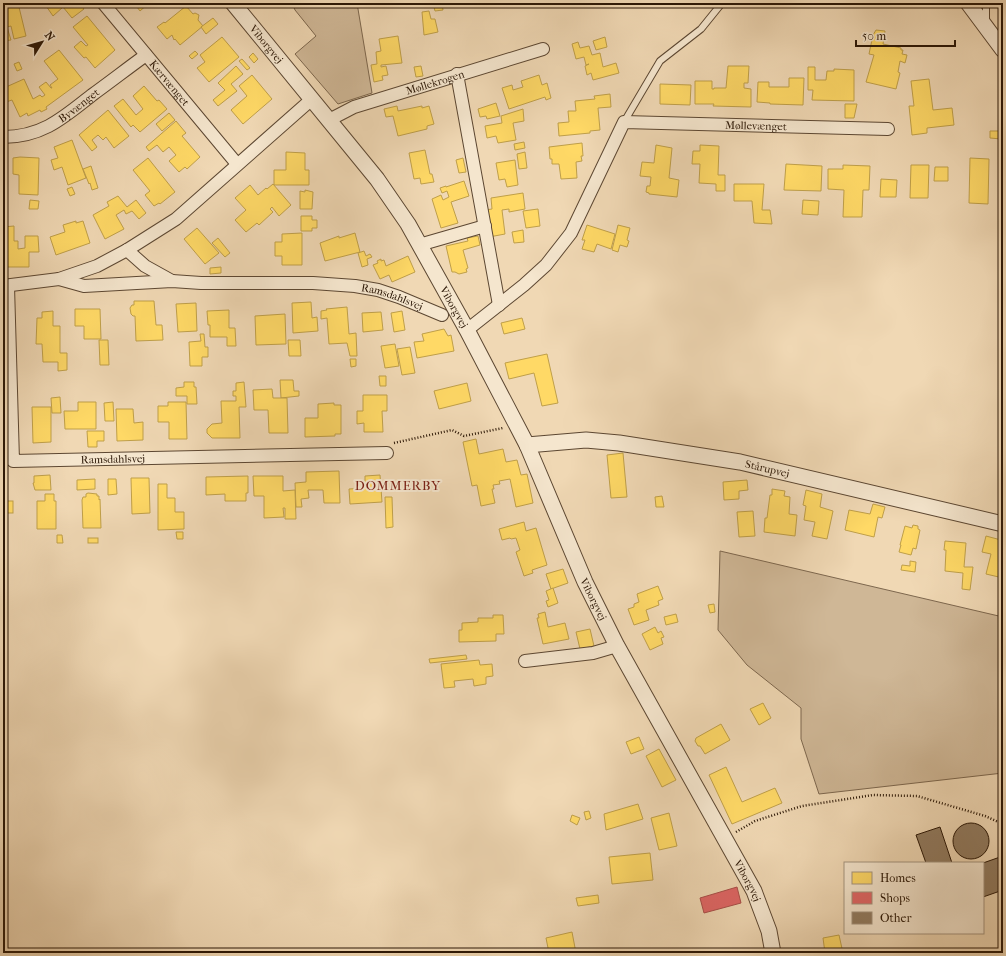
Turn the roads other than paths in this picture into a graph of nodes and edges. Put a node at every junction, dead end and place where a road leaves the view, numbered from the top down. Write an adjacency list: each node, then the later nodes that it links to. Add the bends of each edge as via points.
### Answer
1 (103, 3): 9 (street, Kærvænget)
2 (233, 3): 11 (street, Viborgvej)
3 (722, 3): 13 (lane, via 701,29 660,61)
4 (968, 3): 6 (street)
5 (986, 3): 6 (lane)
6 (986, 26): 8 (street)
7 (543, 49): 10 (street, Møllekrogen)
8 (1003, 50)
9 (146, 55): 15 (street, Byvænget, via 55,124 37,132); 16 (street, Kærvænget)
10 (457, 74): 12 (street, Møllekrogen, via 354,107); 17 (street)
11 (312, 99): 12 (street, Viborgvej); 16 (street, Ramsdahlsvej)
12 (329, 120): 18 (street, Viborgvej, via 377,179)
13 (624, 122): 14 (street, Møllevænget); 23 (street, via 570,233 546,265)
14 (888, 129)
15 (3, 137)
16 (237, 164): 19 (street, Ramsdahlsvej, via 176,219)
17 (485, 226): 18 (street); 23 (street)
18 (419, 245): 25 (street, Viborgvej)
19 (127, 250): 20 (street, Ramsdahlsvej, via 97,266); 21 (street, Ramsdahlsvej, via 145,266)
20 (59, 279): 21 (street, Ramsdahlsvej, via 84,286); 22 (street, Ramsdahlsvej)
21 (172, 281): 24 (street, Ramsdahlsvej, via 355,286 385,293)
22 (5, 286): 27 (street, Ramsdahlsvej, via 13,461)
23 (499, 305): 25 (street)
24 (442, 316)
25 (467, 330): 26 (street, Viborgvej)
26 (527, 445): 28 (street, Stårupvej, via 586,440 740,462); 29 (street, Viborgvej, via 586,582)
27 (387, 454)
28 (1003, 524)
29 (617, 646): 30 (street, via 593,653); 31 (street, Viborgvej, via 754,891 769,931)
30 (525, 661)
31 (773, 953)

